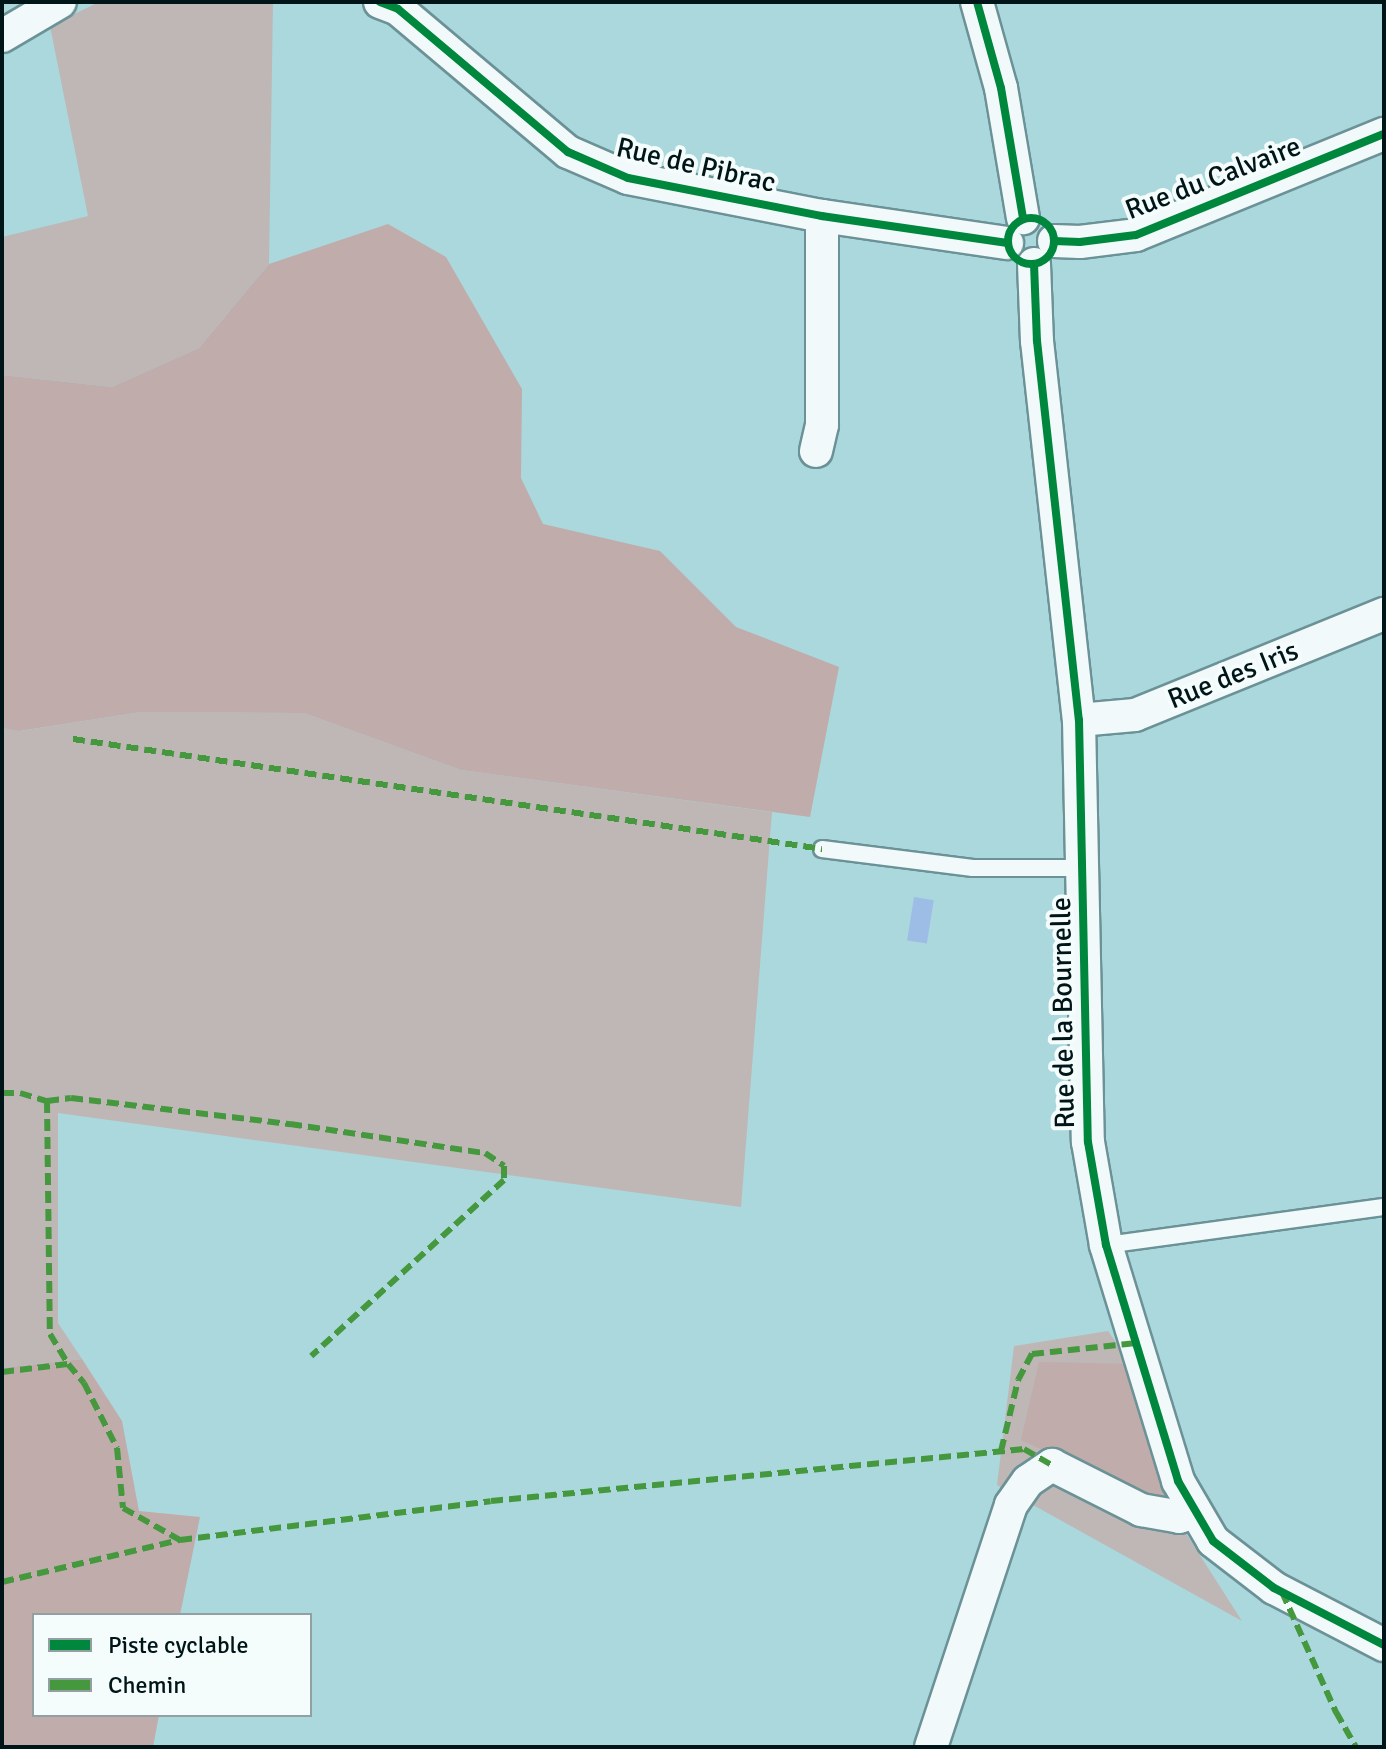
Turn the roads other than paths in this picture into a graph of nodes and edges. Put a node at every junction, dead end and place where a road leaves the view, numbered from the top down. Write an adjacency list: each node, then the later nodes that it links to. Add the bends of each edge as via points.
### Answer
1 (60, 2): 4 (street)
2 (380, 2): 6 (street, Rue de Pibrac, via 398,9 568,152 628,178)
3 (977, 2): 7 (street, via 1001,88)
4 (2, 36)
5 (1384, 134): 8 (street, Rue du Calvaire, via 1136,235)
6 (822, 216): 7 (street, Rue de Pibrac); 9 (street, via 822,425)
7 (1015, 231): 8 (street, via 1013,257); 8 (street, via 1044,222)
8 (1044, 253): 11 (street, Rue de la Bournelle, via 1037,341)
9 (816, 451)
10 (1384, 614): 11 (street, Rue des Iris, via 1135,715)
11 (1079, 720): 13 (street, Rue de la Bournelle)
12 (822, 849): 13 (lane, via 973,868)
13 (1083, 868): 15 (street, Rue de la Bournelle, via 1088,1142)
14 (1384, 1207): 15 (lane)
15 (1106, 1245): 16 (street, Rue de la Bournelle, via 1178,1481)
16 (1194, 1512): 17 (street, Rue de la Bournelle, via 1213,1541 1274,1588); 18 (street, via 1179,1517 1141,1510 1052,1465 1028,1481 1011,1505)
17 (1384, 1645)
18 (931, 1747)

